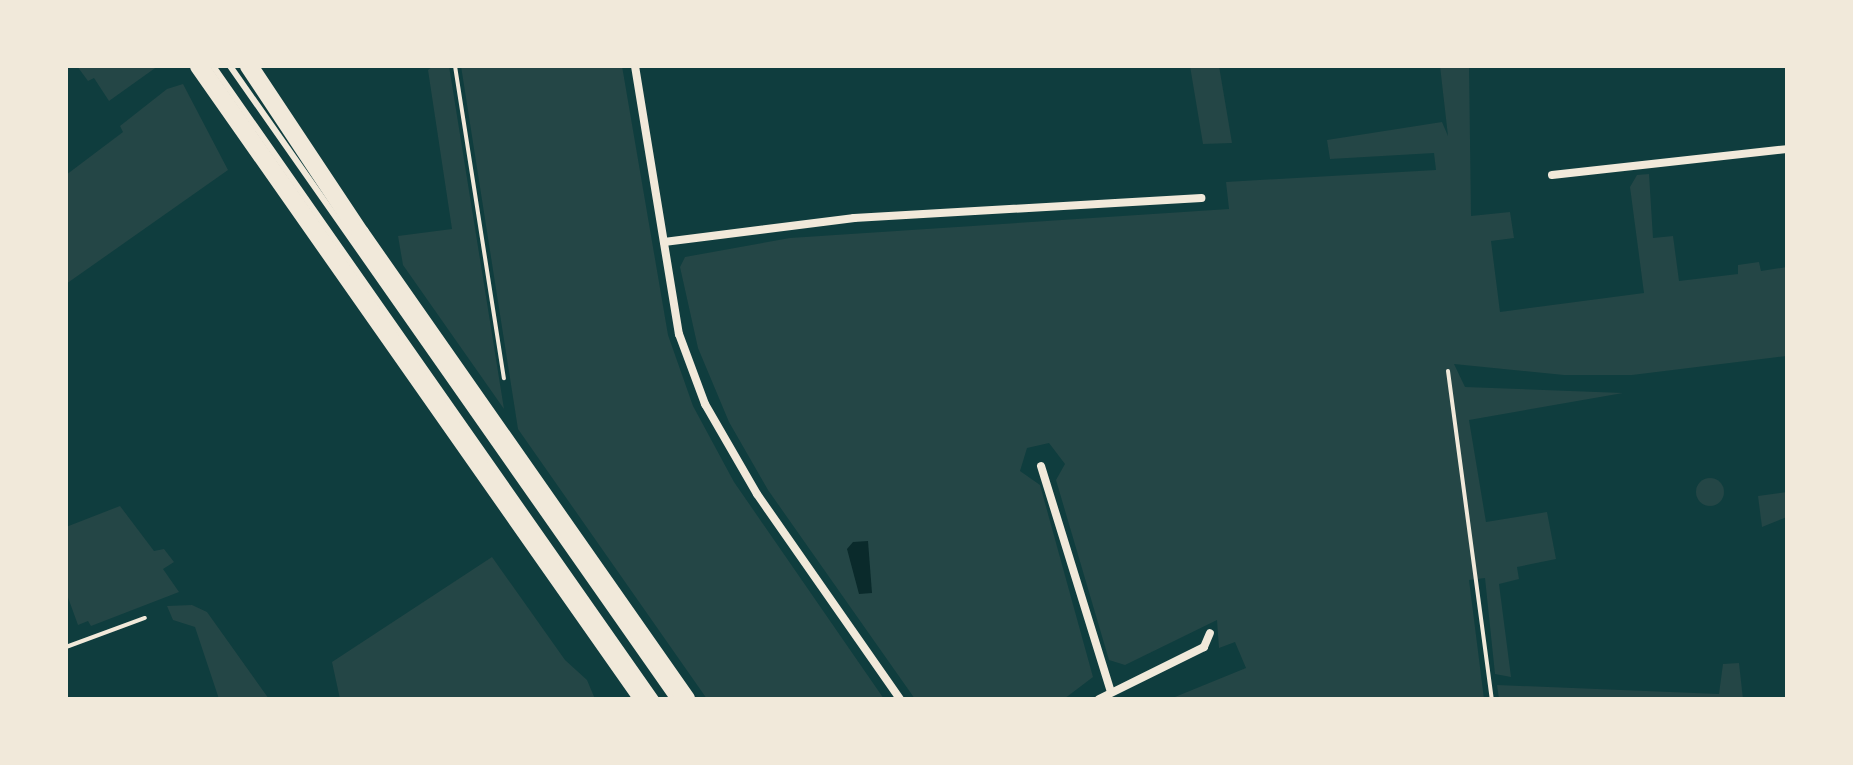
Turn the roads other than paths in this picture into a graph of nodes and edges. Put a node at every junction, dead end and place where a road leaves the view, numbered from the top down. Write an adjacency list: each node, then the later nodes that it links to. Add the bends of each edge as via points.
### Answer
1 (199, 66): 13 (main road)
2 (213, 66): 14 (lane)
3 (230, 66): 15 (lane)
4 (249, 66): 16 (main road)
5 (635, 66): 9 (street)
6 (1787, 149): 7 (street)
7 (1552, 175)
8 (1201, 198): 9 (street, via 854,218)
9 (664, 242): 17 (street, via 679,334 730,453)
10 (1041, 466): 12 (street)
11 (1210, 633): 12 (street, via 1204,647)
12 (1111, 692): 18 (street)
13 (643, 699)
14 (656, 699)
15 (673, 699)
16 (686, 699)
17 (900, 699)
18 (1099, 699)

